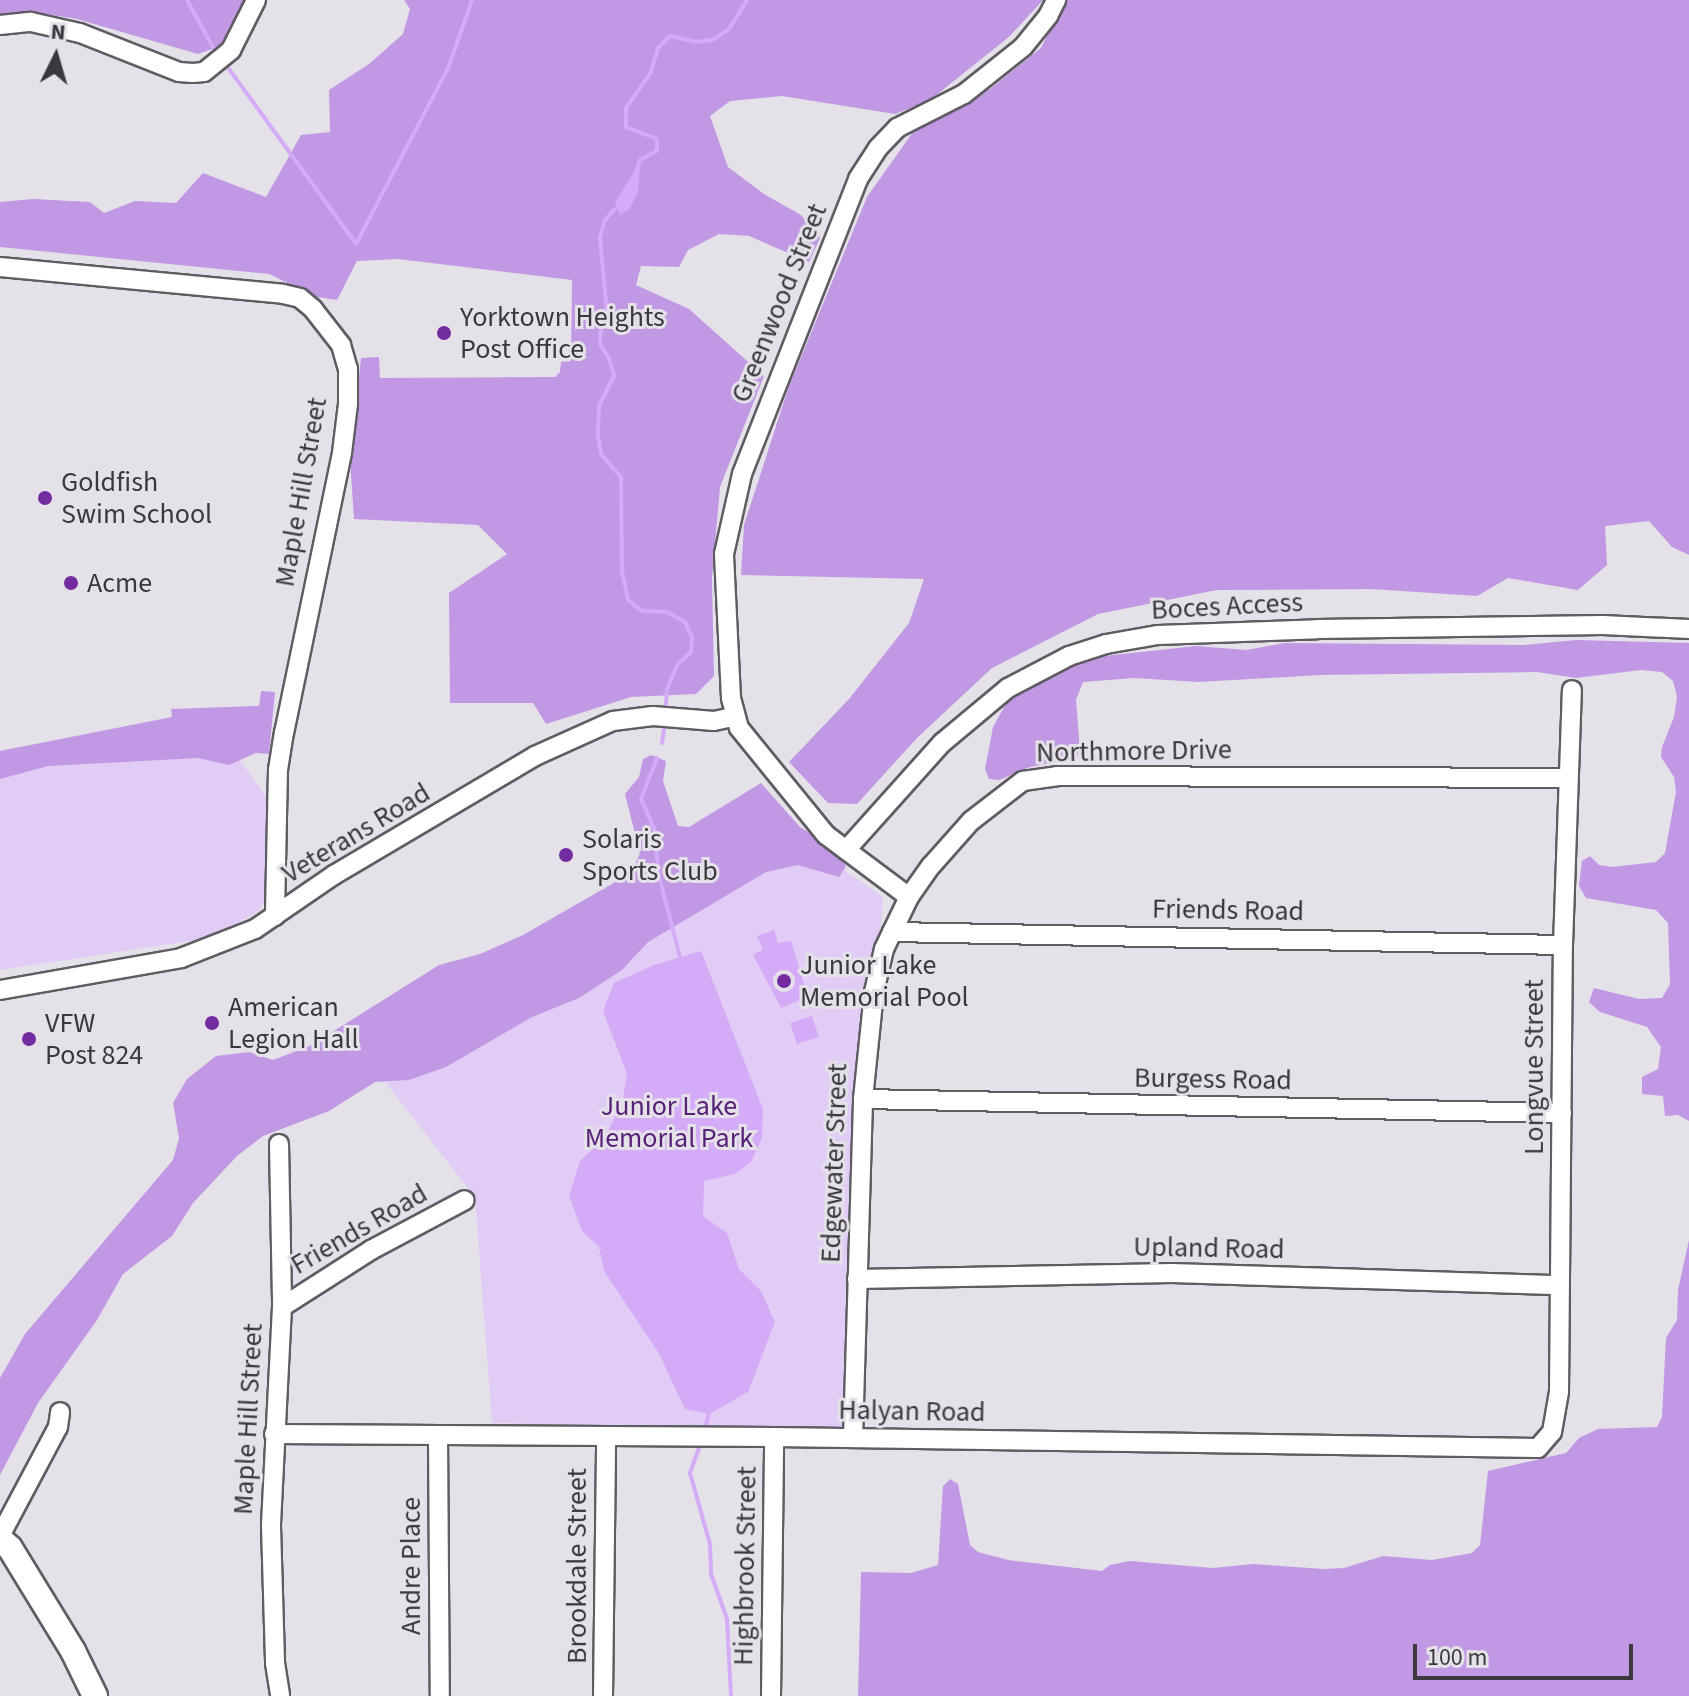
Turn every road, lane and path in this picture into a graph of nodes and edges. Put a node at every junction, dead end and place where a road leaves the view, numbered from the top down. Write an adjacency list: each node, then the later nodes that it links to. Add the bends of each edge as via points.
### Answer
1 (256, 0): 3 (street, via 231,50 204,72 179,72 80,33 31,22)
2 (1056, 0): 7 (street, Greenwood Street, via 1023,47 964,94 897,128 858,179 742,474 728,528 723,584)
3 (0, 25)
4 (0, 267): 11 (street, Maple Hill Street, via 283,294 307,304 341,345 348,369 348,404 284,732)
5 (1689, 629): 9 (street, Boces Access, via 1318,629 1158,635 1106,644 1069,656 1008,688 942,743)
6 (1572, 690): 8 (street, Longvue Street)
7 (733, 717): 9 (street, via 819,828); 11 (street, Veterans Road, via 613,721 535,756)
8 (1568, 778): 10 (street, Northmore Drive, via 1057,776 1023,781 971,821); 13 (street, Longvue Street)
9 (846, 850): 10 (street)
10 (909, 897): 12 (street, Edgewater Street)
11 (275, 916): 14 (street, Veterans Road, via 181,958)
12 (892, 932): 13 (street, Friends Road); 15 (street, Edgewater Street, via 874,992)
13 (1563, 945): 16 (street, Longvue Street)
14 (0, 990)
15 (863, 1099): 16 (street, Burgess Road); 19 (street, Edgewater Street)
16 (1562, 1113): 20 (street, Longvue Street)
17 (279, 1144): 21 (street, Maple Hill Street)
18 (465, 1200): 21 (street, Friends Road, via 371,1250)
19 (857, 1279): 20 (street, Upland Road, via 1172,1273); 27 (street, Edgewater Street)
20 (1560, 1285): 28 (street, Longvue Street, via 1559,1392)
21 (282, 1307): 23 (street, Maple Hill Street)
22 (60, 1412): 29 (street, via 58,1427)
23 (274, 1434): 24 (street, Halyan Road); 31 (street, Maple Hill Street, via 271,1526)
24 (438, 1435): 25 (street, Halyan Road); 32 (street, Andre Place)
25 (606, 1436): 26 (street, Halyan Road); 33 (street, Brookdale Street)
26 (774, 1437): 27 (street, Halyan Road); 34 (street, Highbrook Street)
27 (853, 1438): 28 (street, Halyan Road, via 1538,1448)
28 (1547, 1442)
29 (0, 1538): 30 (street, via 73,1651)
30 (95, 1696)
31 (280, 1696)
32 (440, 1696)
33 (603, 1696)
34 (771, 1696)

